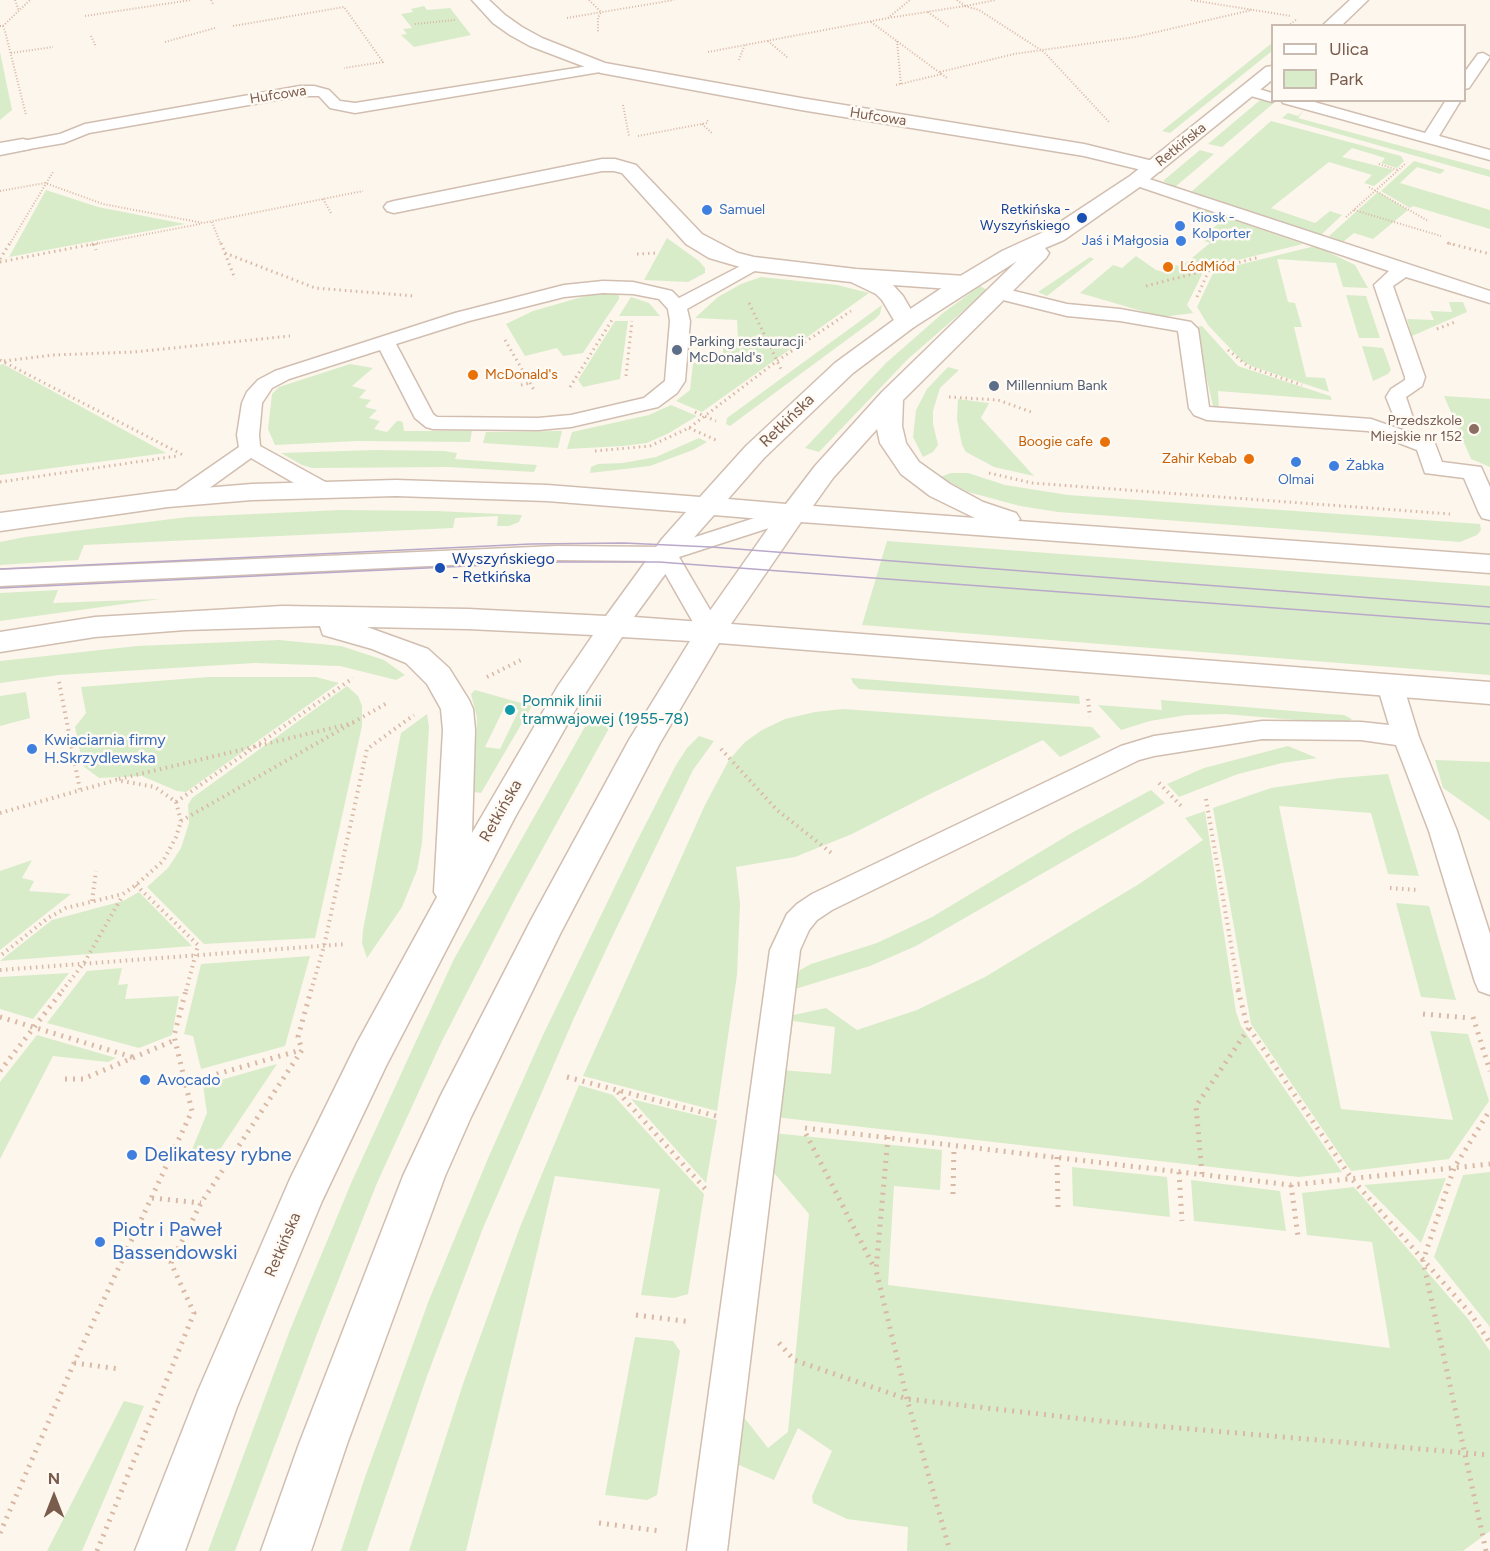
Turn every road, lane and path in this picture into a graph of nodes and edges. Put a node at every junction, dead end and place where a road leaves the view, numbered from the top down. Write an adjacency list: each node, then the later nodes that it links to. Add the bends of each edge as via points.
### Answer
1 (15, 0): 15 (path)
2 (30, 0): 15 (path)
3 (191, 0): 17 (path)
4 (211, 0): 12 (path)
5 (480, 0): 28 (street, Hufcowa)
6 (675, 0): 28 (path)
7 (910, 0): 19 (path)
8 (957, 0): 13 (path)
9 (996, 0): 13 (path)
10 (1191, 0): 14 (path)
11 (1360, 0): 23 (street)
12 (213, 4)
13 (965, 6): 16 (path); 37 (path, via 991,17)
14 (1252, 10): 18 (path); 37 (path)
15 (19, 11): 24 (path)
16 (928, 12): 19 (path); 26 (path)
17 (85, 15)
18 (1291, 16)
19 (888, 18): 21 (path)
20 (458, 20): 22 (path)
21 (870, 22): 32 (path); 33 (path)
22 (415, 24)
23 (1332, 24)
24 (2, 26): 29 (path)
25 (233, 26): 43 (path, via 344,6 383,62)
26 (950, 27)
27 (215, 28): 34 (path)
28 (511, 28): 42 (street, Hufcowa)
29 (5, 31): 30 (path); 38 (path)
30 (0, 33)
31 (91, 36): 36 (path)
32 (767, 40): 39 (path); 41 (path)
33 (897, 40): 44 (path); 53 (path, via 901,84)
34 (165, 42)
35 (53, 47): 38 (path)
36 (96, 47)
37 (1044, 52): 44 (path, via 989,59); 55 (path)
38 (11, 53): 52 (path)
39 (700, 54)
40 (1483, 57): 47 (lane)
41 (788, 58)
42 (601, 68): 53 (street, Hufcowa); 58 (lane, Hufcowa, via 355,108 335,105 324,93 300,91 85,129 64,138)
43 (338, 69)
44 (940, 72): 46 (path)
45 (1271, 72): 48 (street, Retkińska)
46 (947, 78)
47 (1466, 82)
48 (1249, 90): 49 (lane); 64 (street, Retkińska)
49 (1271, 97)
50 (1295, 102): 57 (lane)
51 (1453, 102): 57 (lane)
52 (26, 115)
53 (918, 123): 64 (street, Hufcowa, via 1084,150)
54 (702, 124): 56 (path)
55 (1112, 126)
56 (713, 134)
57 (1429, 139): 60 (lane)
58 (22, 145): 59 (street)
59 (0, 149)
60 (1490, 155)
61 (1408, 161): 65 (path)
62 (1379, 164): 65 (path)
63 (59, 165): 67 (path)
64 (1154, 167): 66 (street, Retkińska)
65 (1399, 170): 69 (path)
66 (1137, 180): 81 (street, Retkińska); 93 (lane)
67 (45, 183): 70 (path); 91 (path)
68 (1369, 188): 69 (path)
69 (1376, 190): 73 (path); 78 (path)
70 (0, 191)
71 (323, 199): 75 (path)
72 (394, 207): 92 (street, via 615,165 629,169 694,239)
73 (1354, 210): 76 (path); 82 (path)
74 (1342, 211): 76 (path)
75 (331, 213)
76 (1349, 213): 77 (path)
77 (1341, 221)
78 (1428, 221)
79 (212, 222): 86 (path)
80 (203, 224): 84 (path)
81 (1056, 235): 96 (street, Retkińska); 97 (street, Retkińska)
82 (1440, 236)
83 (1447, 243): 89 (path)
84 (94, 244): 85 (path); 91 (path)
85 (96, 250)
86 (225, 253): 95 (path); 99 (path, via 315,288 419,297)
87 (662, 253): 88 (path)
88 (631, 254)
89 (1490, 254)
90 (1266, 256): 100 (path, via 1209,270)
91 (0, 261)
92 (747, 268): 94 (street); 101 (lane); 110 (path, via 742,289)
93 (1403, 270): 98 (lane); 107 (lane, via 1383,285)
94 (856, 276): 96 (street); 103 (street, via 892,296)
95 (235, 279)
96 (965, 283): 103 (street, Retkińska)
97 (998, 293): 115 (street, Retkińska); 127 (lane, via 1067,310 1184,326 1188,329 1201,411 1371,425 1426,446 1433,468 1473,471)
98 (1490, 297)
99 (408, 301)
100 (1193, 306)
101 (678, 313): 106 (lane, via 665,296 633,288 575,289 462,317); 111 (path, via 633,320); 119 (lane, via 675,381 651,403 572,422)
102 (1457, 321): 107 (path)
103 (906, 322): 125 (street, Retkińska, via 844,368 774,431)
104 (300, 335): 109 (path)
105 (502, 336): 112 (path)
106 (386, 343): 119 (lane, via 424,418 434,423); 120 (lane, via 282,375 265,384 252,403)
107 (1403, 343): 118 (lane, via 1415,382 1396,397)
108 (1226, 347): 114 (path, via 1249,367)
109 (2, 361): 122 (path, via 183,455)
110 (782, 371)
111 (626, 380)
112 (530, 383): 113 (path); 119 (path, via 539,398 484,411)
113 (521, 385)
114 (1310, 388)
115 (891, 397): 126 (street, Retkińska); 130 (street, via 889,426 893,443 900,458 920,477 973,508)
116 (950, 397): 117 (path, via 998,400)
117 (1034, 413)
118 (1403, 418)
119 (482, 423)
120 (250, 449): 123 (lane); 124 (lane)
121 (982, 470): 128 (path, via 1032,483)
122 (0, 482)
123 (321, 489): 124 (street); 125 (street, via 474,490)
124 (182, 497): 129 (street)
125 (706, 506): 126 (street); 131 (street, Retkińska)
126 (792, 513): 130 (street); 131 (lane); 136 (street, Retkińska)
127 (1490, 513)
128 (1456, 514)
129 (0, 522)
130 (1042, 531): 132 (street)
131 (665, 554): 133 (lane, via 557,553); 135 (street, Retkińska); 136 (lane)
132 (1490, 564)
133 (0, 578)
134 (282, 616): 135 (street); 137 (street, via 107,626); 162 (street, via 363,635 417,656 450,694 457,709 459,730)
135 (613, 626): 136 (street); 162 (street, Retkińska)
136 (711, 632): 142 (street); 218 (street, Retkińska, via 645,740 455,1108 424,1176)
137 (0, 642)
138 (528, 652): 140 (path, via 525,658)
139 (353, 678): 148 (path)
140 (477, 681)
141 (59, 682): 151 (path)
142 (1390, 685): 143 (street); 147 (lane)
143 (1490, 693)
144 (387, 703): 146 (path)
145 (419, 711): 165 (path, via 367,749)
146 (353, 723): 148 (path); 155 (path)
147 (1406, 737): 157 (lane, via 1361,731 1282,729 1154,746 1130,753); 170 (lane, via 1443,831)
148 (254, 748): 150 (path); 153 (path)
149 (721, 749): 157 (path, via 777,810 824,845)
150 (116, 780): 151 (path); 153 (path, via 154,787)
151 (80, 790): 154 (path)
152 (1206, 799): 175 (path, via 1242,1012)
153 (176, 802): 155 (path)
154 (0, 813)
155 (181, 821): 158 (path, via 163,861)
156 (96, 871): 163 (path)
157 (863, 882): 185 (lane, via 807,912 796,923 785,950)
158 (136, 885): 161 (path); 167 (path, via 198,945)
159 (1390, 888): 160 (path)
160 (1423, 891)
161 (123, 894): 163 (path); 168 (path)
162 (452, 898): 217 (street, Retkińska, via 370,1055 305,1193 214,1407)
163 (92, 901): 166 (path, via 48,918)
164 (347, 944): 165 (path)
165 (324, 946): 167 (path); 177 (path, via 298,1037)
166 (0, 956)
167 (195, 956): 168 (path); 176 (path)
168 (84, 963): 169 (path); 174 (path)
169 (0, 970)
170 (1490, 982)
171 (1423, 1014): 173 (path)
172 (0, 1017): 174 (path)
173 (1474, 1018)
174 (34, 1027): 178 (path); 179 (path)
175 (1249, 1028): 192 (path, via 1196,1106); 193 (path)
176 (175, 1040): 178 (path); 182 (path)
177 (302, 1050): 182 (path); 198 (path)
178 (132, 1057): 181 (path, via 83,1079)
179 (0, 1071)
180 (567, 1077): 183 (path)
181 (65, 1079)
182 (186, 1083): 197 (path, via 192,1112)
183 (617, 1090): 185 (path, via 724,1118); 196 (path)
184 (1490, 1110): 190 (path)
185 (762, 1122): 204 (lane)
186 (888, 1137): 187 (path); 203 (path); 203 (path, via 803,1128)
187 (954, 1146): 188 (path); 195 (path)
188 (1057, 1157): 191 (path); 199 (path)
189 (1490, 1164): 190 (path)
190 (1454, 1168): 193 (path); 202 (path)
191 (1179, 1172): 192 (path); 200 (path)
192 (1202, 1174): 194 (path)
193 (1352, 1179): 194 (path); 202 (path)
194 (1291, 1185): 201 (path)
195 (953, 1194)
196 (712, 1196)
197 (152, 1198): 198 (path); 208 (path)
198 (201, 1203): 216 (path, via 171,1263 194,1313)
199 (1058, 1207)
200 (1182, 1221)
201 (1298, 1236)
202 (1423, 1261): 207 (path, via 1471,1314); 211 (path)
203 (876, 1270): 210 (path)
204 (740, 1298): 210 (path, via 794,1360); 219 (lane)
205 (636, 1315): 206 (path)
206 (692, 1322)
207 (1490, 1343)
208 (74, 1363): 209 (path); 215 (path)
209 (120, 1369)
210 (907, 1399): 211 (path, via 1110,1422); 220 (path)
211 (1465, 1453): 212 (path); 221 (path)
212 (1490, 1455)
213 (599, 1523): 214 (path)
214 (660, 1531)
215 (0, 1533)
216 (97, 1551)
217 (160, 1551)
218 (286, 1551)
219 (707, 1551)
220 (950, 1551)
221 (1486, 1551)

